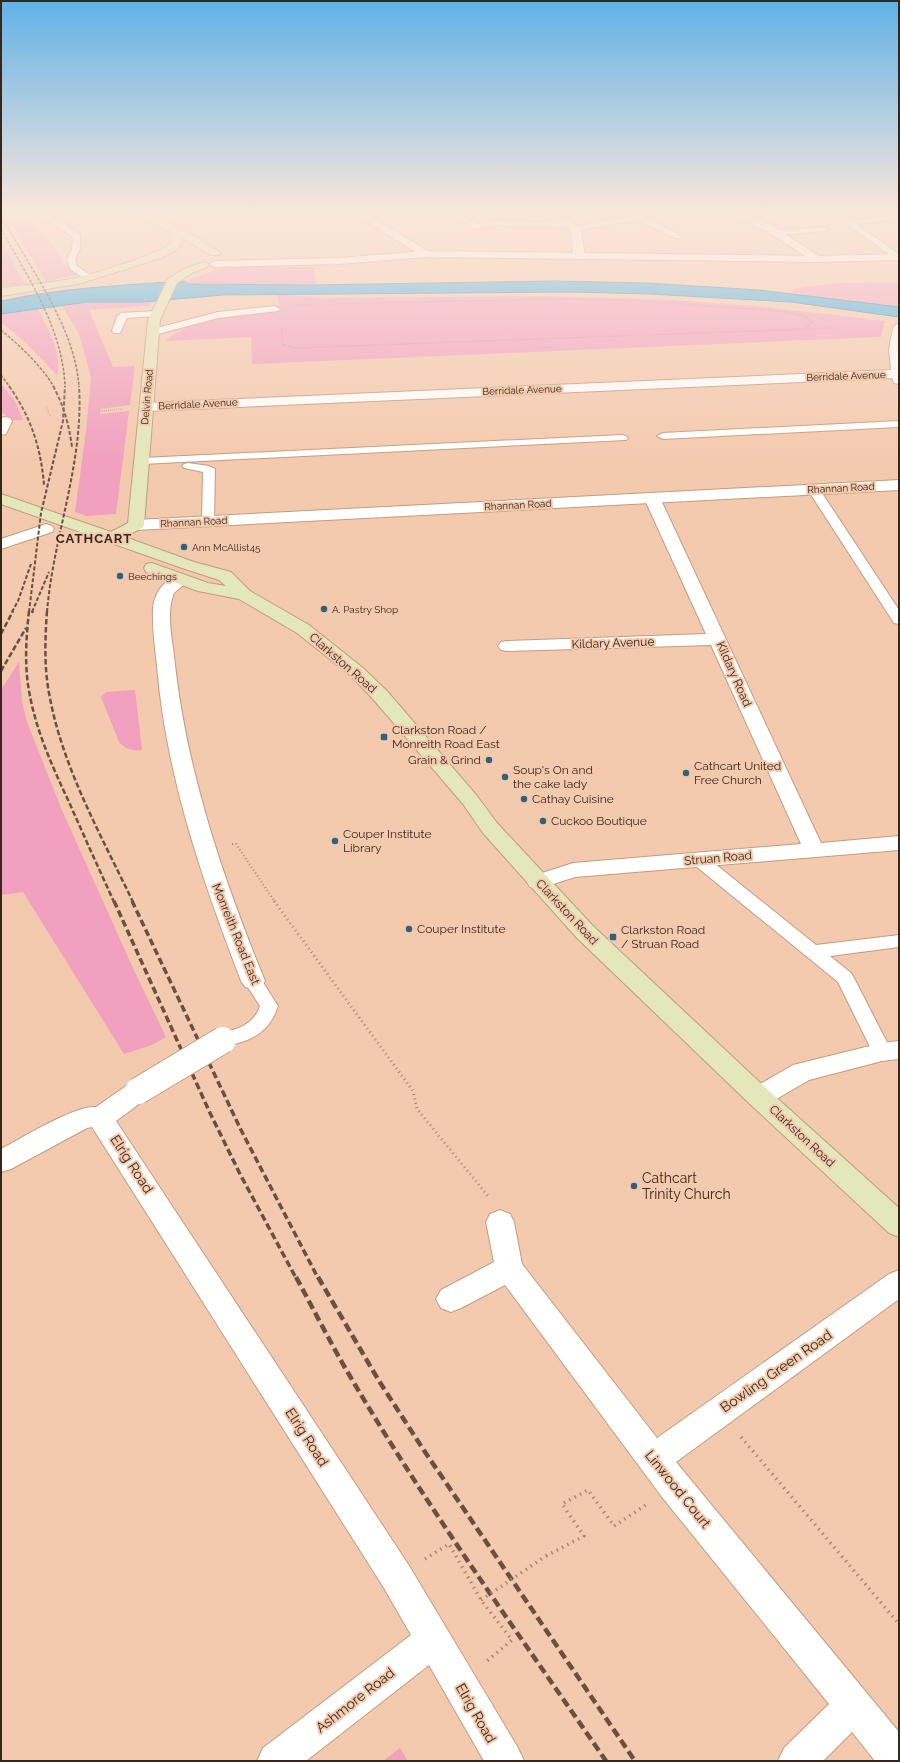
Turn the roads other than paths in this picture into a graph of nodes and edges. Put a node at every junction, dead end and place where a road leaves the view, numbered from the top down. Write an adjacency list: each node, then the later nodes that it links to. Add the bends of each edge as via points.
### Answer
1 (164, 295): 3 (main road, Delvin Road)
2 (279, 308): 6 (lane, via 207,317 165,331)
3 (158, 310): 5 (lane, via 124,315); 6 (main road, Delvin Road)
4 (899, 328): 7 (street, via 895,349)
5 (117, 332)
6 (152, 332): 8 (main road, Delvin Road)
7 (898, 377): 8 (street, Berridale Avenue)
8 (147, 407): 12 (main road, Delvin Road)
9 (899, 424): 10 (lane)
10 (663, 436)
11 (622, 438): 12 (lane)
12 (146, 460): 18 (lane, via 209,468); 19 (main road, Delvin Road)
13 (899, 485): 14 (street, Rhannan Road)
14 (814, 490): 15 (street, Rhannan Road); 25 (lane)
15 (652, 498): 18 (street, Rhannan Road); 26 (street, Kildary Road)
16 (1, 499): 21 (main road, Clarkston Road)
17 (1, 513): 20 (main road, Clarkston Road)
18 (208, 521): 19 (street, Rhannan Road)
19 (136, 525): 21 (main road)
20 (46, 529): 21 (main road, Clarkston Road); 22 (street); 23 (main road, Clarkston Road)
21 (112, 538): 24 (main road, Clarkston Road, via 225,576)
22 (1, 544)
23 (181, 580): 24 (main road, Clarkston Road); 34 (street, Monreith Road East, via 169,588 163,602 162,614 166,677 177,748 203,846)
24 (244, 595): 31 (main road, Clarkston Road, via 303,629 357,672 403,721 470,800 490,828)
25 (899, 620)
26 (718, 639): 27 (street, Kildary Avenue); 29 (street, Kildary Road)
27 (507, 646)
28 (899, 843): 29 (street, Struan Road)
29 (814, 850): 30 (street, Struan Road)
30 (698, 859): 31 (street, Struan Road, via 573,870); 33 (lane)
31 (538, 882): 37 (main road, Clarkston Road, via 585,932)
32 (899, 941): 33 (lane)
33 (813, 952): 36 (lane, via 845,978)
34 (253, 981): 35 (lane, Monreith Road East, via 269,1006 266,1017 257,1028 241,1036)
35 (223, 1040): 38 (street, Monreith Road East, bridge, via 138,1091)
36 (890, 1051): 37 (street, via 802,1072)
37 (759, 1097): 41 (main road, Clarkston Road)
38 (100, 1118): 39 (street, Monreith Road East, via 91,1116 78,1121); 46 (street, Elrig Road, via 396,1576)
39 (1, 1161)
40 (500, 1222): 42 (street, Linwood Court)
41 (899, 1225)
42 (509, 1268): 44 (street); 45 (street, Linwood Court)
43 (899, 1283): 45 (street, Bowling Green Road)
44 (451, 1299)
45 (654, 1459): 47 (street, Linwood Court)
46 (433, 1640): 48 (street, Ashmore Road); 49 (street, Elrig Road)
47 (853, 1706): 50 (street); 51 (street, Linwood Court)
48 (276, 1761)
49 (505, 1761)
50 (797, 1761)
51 (899, 1761)

